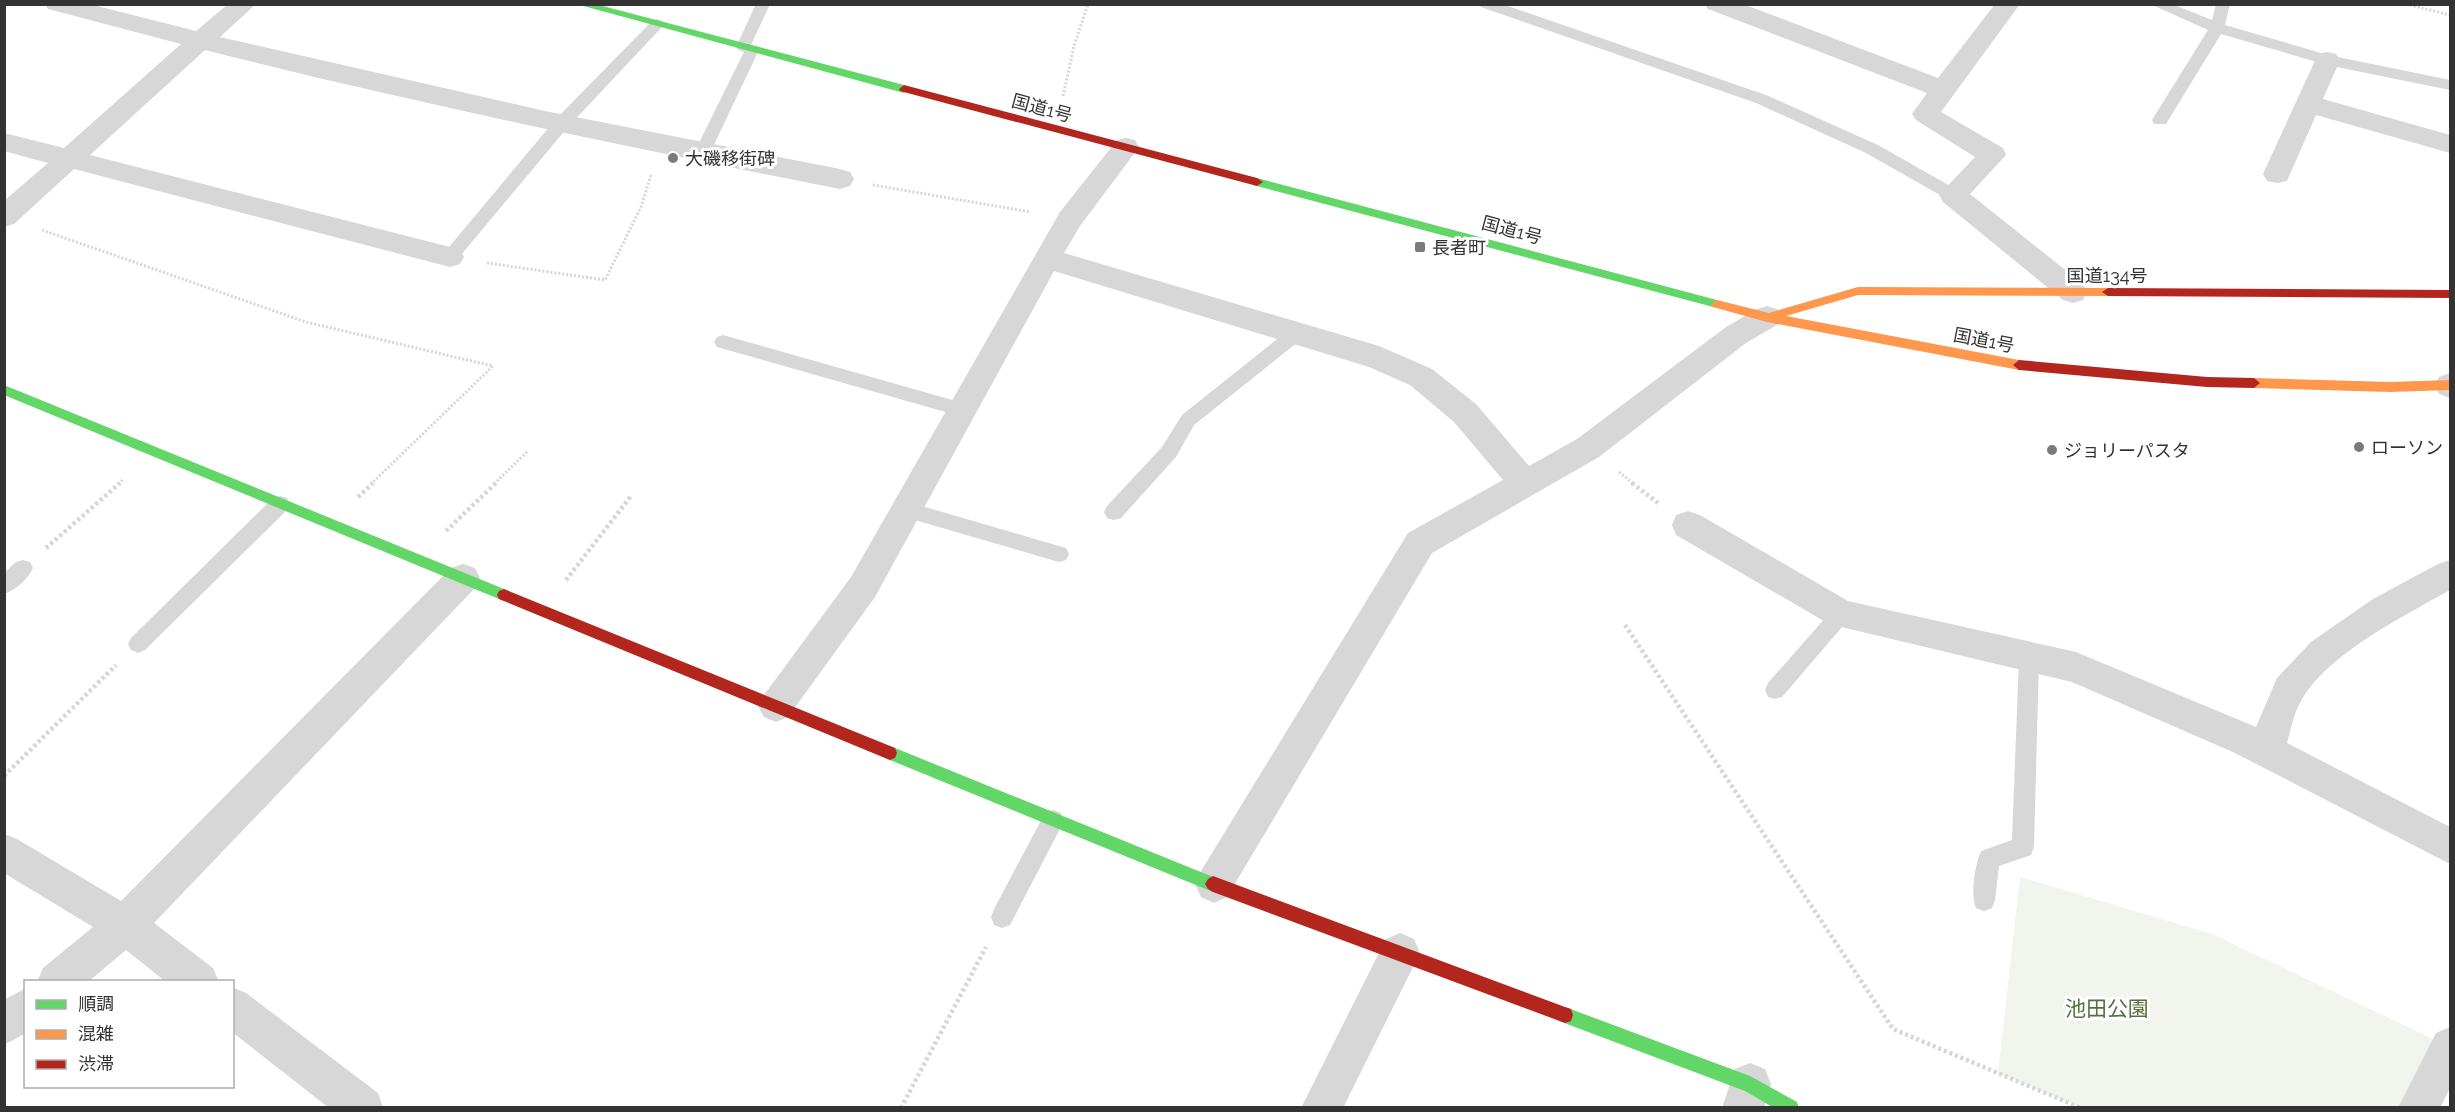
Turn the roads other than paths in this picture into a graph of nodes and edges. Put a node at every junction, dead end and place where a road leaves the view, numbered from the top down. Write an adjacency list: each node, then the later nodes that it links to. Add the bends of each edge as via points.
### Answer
1 (57, 4): 12 (street)
2 (244, 4): 12 (street)
3 (581, 4): 10 (main road, 国道1号)
4 (763, 4): 13 (lane)
5 (1486, 4): 27 (lane, via 1761,99 1872,149)
6 (1717, 4): 16 (street)
7 (2008, 4): 16 (street)
8 (2157, 4): 11 (lane)
9 (2223, 4): 11 (lane)
10 (657, 24): 13 (main road, 国道1号); 19 (lane)
11 (2217, 28): 14 (lane); 18 (lane)
12 (199, 42): 19 (street); 24 (street)
13 (748, 49): 22 (main road, 国道1号); 23 (lane)
14 (2327, 60): 15 (lane); 17 (street)
15 (2451, 85)
16 (1943, 90): 27 (street, via 1925,114 1993,155)
17 (2307, 103): 21 (street); 25 (street)
18 (2160, 120)
19 (561, 124): 23 (street); 29 (lane)
20 (4, 142): 24 (street)
21 (2451, 144)
22 (1126, 147): 30 (street, via 1070,219); 33 (main road, 国道1号)
23 (702, 153): 26 (street)
24 (70, 158): 28 (street); 29 (street)
25 (2277, 174)
26 (840, 179)
27 (1953, 195): 31 (street)
28 (5, 217)
29 (450, 257)
30 (1047, 258): 34 (street); 38 (street)
31 (2073, 292): 32 (main road, 国道134号); 33 (main road, 国道134号, via 1858,291)
32 (2451, 294)
33 (1767, 318): 36 (main road, 国道1号, via 2022,365 2207,382); 39 (street, via 1736,335 1588,448)
34 (1297, 333): 39 (street, via 1379,358 1420,377 1465,413); 42 (lane, via 1188,420 1169,452)
35 (723, 342): 38 (lane)
36 (2450, 385)
37 (4, 390): 40 (main road)
38 (963, 410): 41 (street)
39 (1524, 484): 58 (street, via 1420,543)
40 (280, 504): 47 (main road); 50 (lane)
41 (908, 510): 44 (lane); 53 (street, via 863,587)
42 (1114, 512)
43 (1688, 525): 49 (street)
44 (1059, 554)
45 (23, 568): 48 (lane)
46 (2451, 574): 54 (street, via 2388,608 2325,649 2288,690)
47 (462, 578): 53 (main road); 61 (street)
48 (4, 586)
49 (1841, 614): 51 (street); 52 (lane)
50 (138, 644)
51 (2029, 658): 54 (street, via 2076,667); 59 (lane, via 2023,847 1989,859)
52 (1775, 690)
53 (776, 706): 55 (main road)
54 (2266, 750): 56 (street)
55 (1053, 820): 58 (main road); 60 (lane)
56 (2451, 846)
57 (4, 852): 61 (street)
58 (1214, 884): 62 (main road)
59 (1984, 900)
60 (1002, 917)
61 (125, 925): 63 (street); 64 (street)
62 (1400, 953): 69 (main road); 71 (street)
63 (58, 980)
64 (198, 980)
65 (234, 1009): 70 (street)
66 (24, 1010): 67 (street)
67 (4, 1025)
68 (2451, 1047): 73 (street)
69 (1746, 1096): 72 (main road)
70 (363, 1107)
71 (1321, 1107)
72 (1791, 1107)
73 (2418, 1107)

